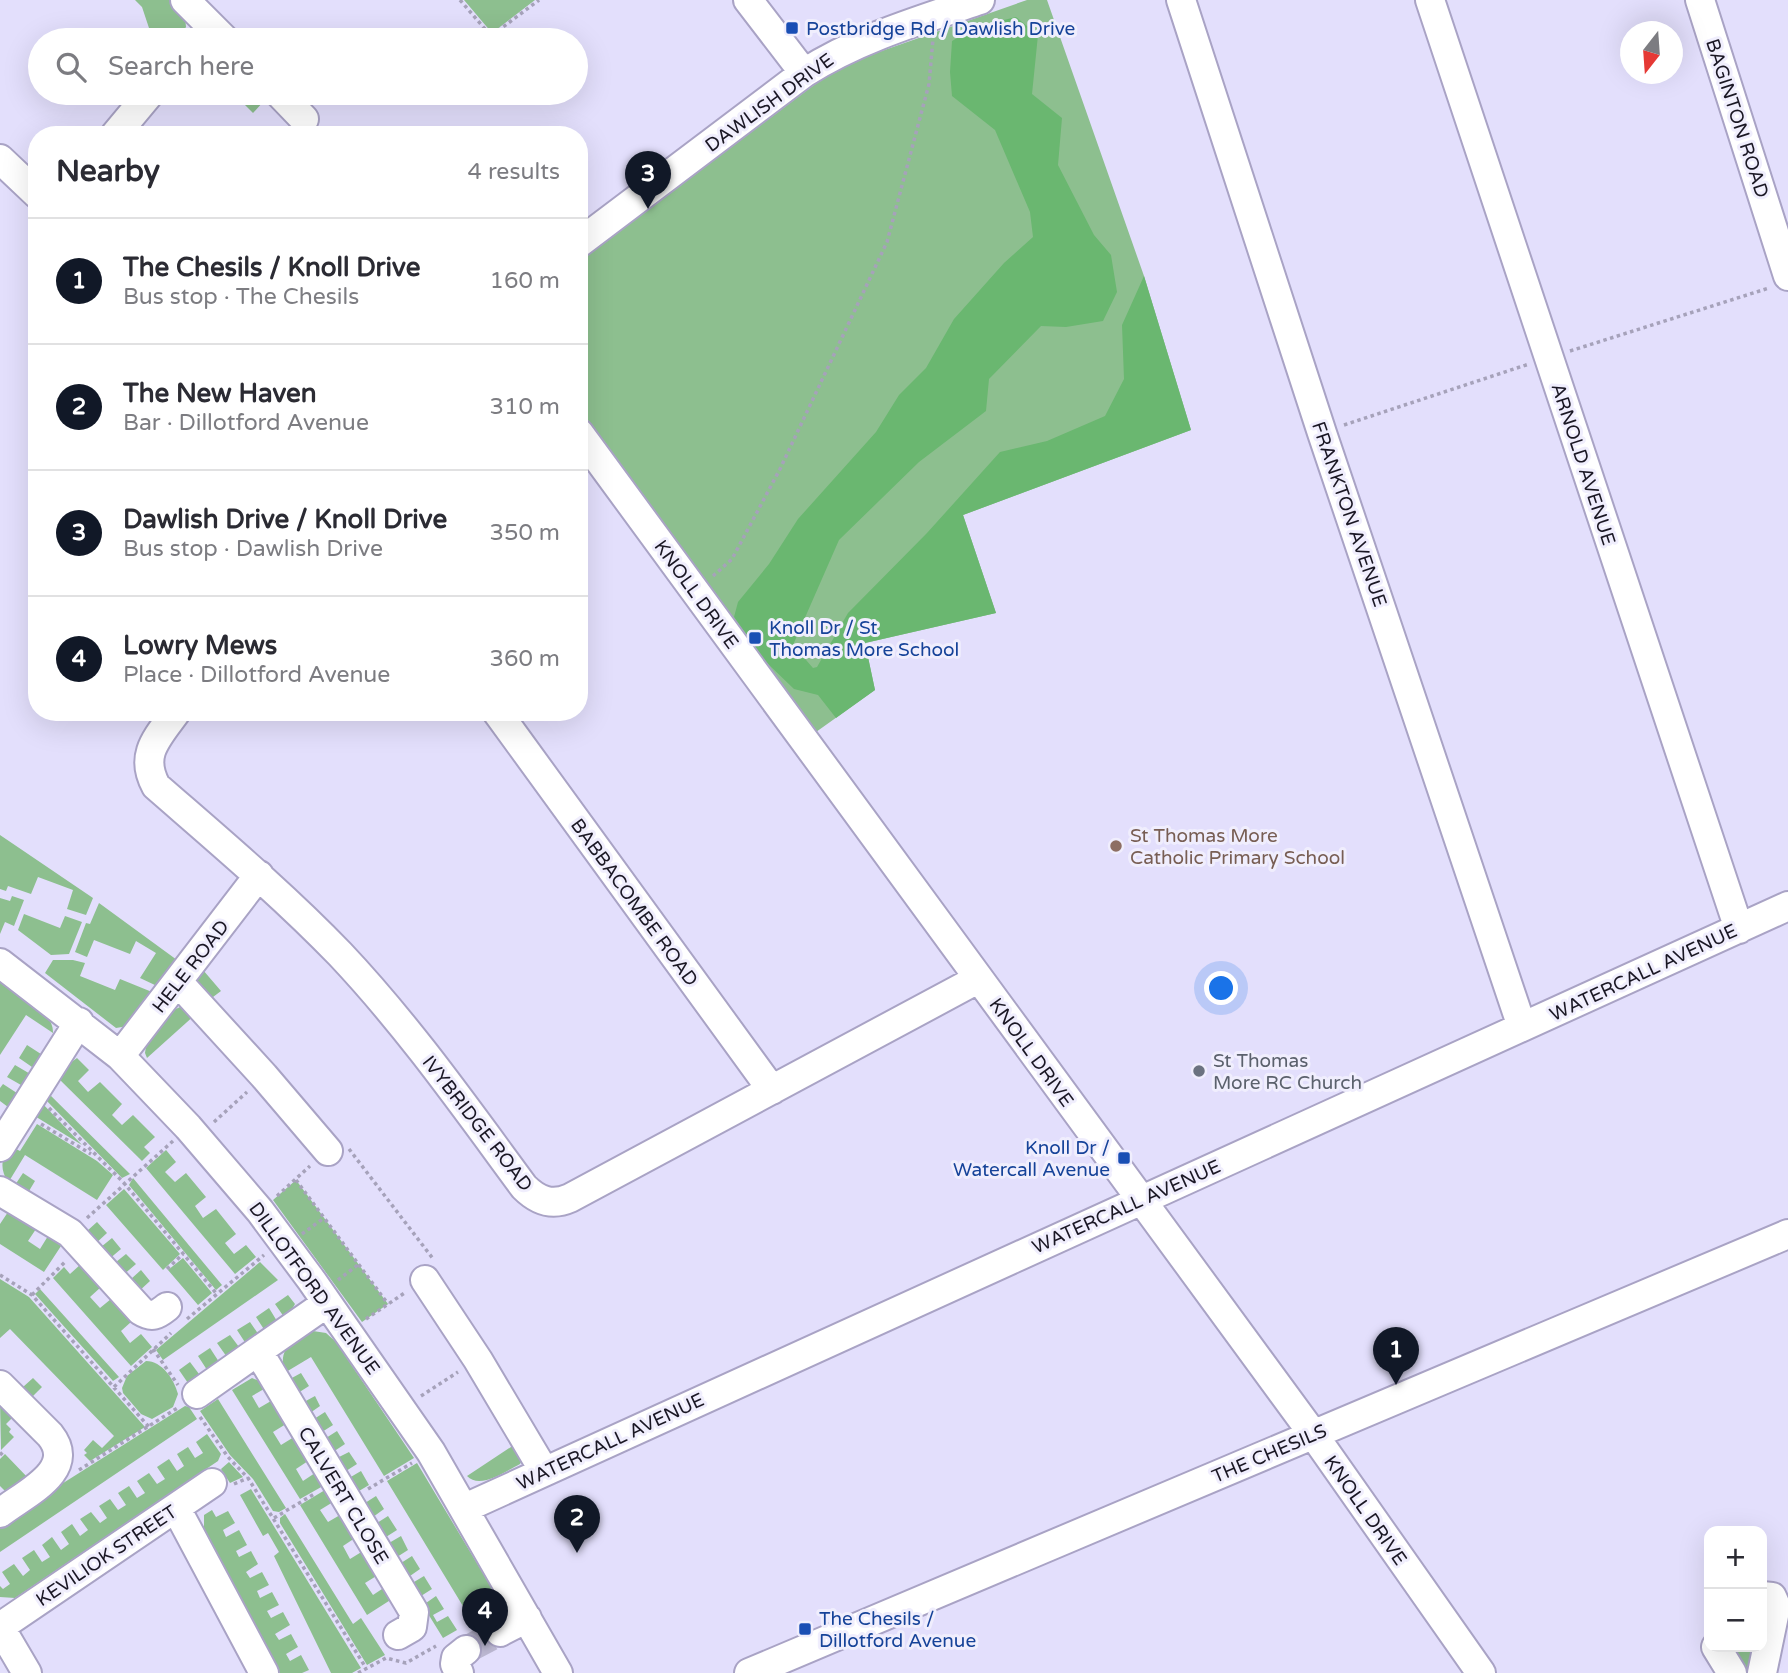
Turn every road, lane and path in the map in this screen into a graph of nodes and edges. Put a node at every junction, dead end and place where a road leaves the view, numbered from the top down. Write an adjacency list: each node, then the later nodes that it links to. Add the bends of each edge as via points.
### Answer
1 (185, 0): 10 (street)
2 (460, 0): 11 (path)
3 (539, 0): 12 (path)
4 (748, 0): 13 (street)
5 (980, 0): 9 (street, DAWLISH DRIVE)
6 (1181, 0): 23 (street, FRANKTON AVENUE)
7 (1430, 0): 22 (street, ARNOLD AVENUE)
8 (1700, 0): 21 (street, BAGINTON ROAD)
9 (934, 15): 13 (street, DAWLISH DRIVE, via 841,51); 25 (path, via 929,84 887,242 780,470 732,559)
10 (203, 28)
11 (484, 28)
12 (502, 28)
13 (804, 73): 20 (street, DAWLISH DRIVE)
14 (140, 105): 17 (street)
15 (291, 105): 16 (street)
16 (304, 119)
17 (122, 126)
18 (0, 159): 19 (street)
19 (28, 185)
20 (588, 236)
21 (1781, 281): 22 (path)
22 (1549, 358): 23 (path); 30 (street, ARNOLD AVENUE)
23 (1322, 433): 35 (street, FRANKTON AVENUE)
24 (588, 445): 25 (street, KNOLL DRIVE)
25 (696, 592): 32 (street, KNOLL DRIVE)
26 (170, 721): 28 (street, IVYBRIDGE ROAD, via 148,757 156,786)
27 (505, 721): 38 (street, BABBACOMBE ROAD)
28 (259, 875): 33 (street, HELE ROAD); 38 (street, IVYBRIDGE ROAD, via 369,986 524,1187 541,1200 554,1203 570,1198)
29 (1788, 906): 30 (street, WATERCALL AVENUE)
30 (1739, 929): 35 (street, WATERCALL AVENUE)
31 (0, 963): 34 (street, DILLOTFORD AVENUE)
32 (978, 979): 38 (street, IVYBRIDGE ROAD); 47 (street, KNOLL DRIVE)
33 (178, 982): 36 (street, HELE ROAD); 37 (street)
34 (79, 1022): 36 (street, DILLOTFORD AVENUE); 39 (street)
35 (1522, 1027): 47 (street, WATERCALL AVENUE)
36 (120, 1056): 40 (street, DILLOTFORD AVENUE)
37 (264, 1076): 40 (path); 42 (street)
38 (772, 1090)
39 (27, 1102): 41 (street); 43 (path); 43 (path)
40 (193, 1132): 45 (path); 48 (street, DILLOTFORD AVENUE)
41 (0, 1147)
42 (328, 1151): 44 (path); 55 (path, via 342,1139 441,1269)
43 (96, 1157): 45 (path)
44 (296, 1180): 48 (path); 59 (path)
45 (124, 1183): 50 (path); 52 (path)
46 (0, 1191): 50 (street)
47 (1140, 1200): 70 (street, KNOLL DRIVE); 72 (street, WATERCALL AVENUE)
48 (260, 1211): 51 (street, DILLOTFORD AVENUE)
49 (1788, 1234): 70 (street, THE CHESILS)
50 (77, 1239): 57 (path); 60 (street, via 141,1311 155,1315)
51 (283, 1240): 56 (path); 58 (street, DILLOTFORD AVENUE)
52 (183, 1254): 53 (path); 56 (path)
53 (167, 1269)
54 (0, 1275): 57 (path)
55 (425, 1280): 59 (path); 64 (street)
56 (216, 1293): 62 (path)
57 (32, 1295): 66 (path)
58 (327, 1303): 61 (street, DILLOTFORD AVENUE); 63 (street)
59 (388, 1304): 61 (path)
60 (166, 1307)
61 (348, 1332): 68 (street, DILLOTFORD AVENUE)
62 (153, 1349): 66 (path); 67 (path)
63 (258, 1351): 67 (street); 75 (street, CALVERT CLOSE)
64 (478, 1360): 68 (path); 72 (street)
65 (0, 1385): 78 (street, via 50,1435 58,1452 50,1477)
66 (114, 1387): 69 (path)
67 (191, 1399): 69 (path); 79 (path)
68 (401, 1408): 71 (street, DILLOTFORD AVENUE)
69 (149, 1427): 73 (path)
70 (1313, 1434): 94 (street, THE CHESILS); 95 (street, KNOLL DRIVE)
71 (431, 1452): 75 (path); 76 (street, DILLOTFORD AVENUE)
72 (544, 1471): 76 (street, WATERCALL AVENUE)
73 (69, 1476)
74 (212, 1483): 77 (street, KEVILIOK STREET)
75 (342, 1491): 79 (path); 84 (street, CALVERT CLOSE, via 414,1612 412,1627)
76 (465, 1507): 81 (street, DILLOTFORD AVENUE)
77 (176, 1508): 82 (street, KEVILIOK STREET); 91 (street)
78 (0, 1513)
79 (274, 1518): 89 (path)
80 (1767, 1596): 85 (street, via 1776,1606)
81 (527, 1618): 83 (street); 93 (street, DILLOTFORD AVENUE)
82 (0, 1627): 90 (street)
83 (500, 1632)
84 (398, 1635)
85 (1767, 1649)
86 (1719, 1652): 96 (street)
87 (1766, 1652): 97 (street)
88 (457, 1655): 89 (path, via 406,1663 386,1658)
89 (366, 1668): 92 (path)
90 (27, 1673)
91 (264, 1673)
92 (358, 1673)
93 (558, 1673)
94 (749, 1673)
95 (1481, 1673)
96 (1732, 1673)
97 (1762, 1673)

